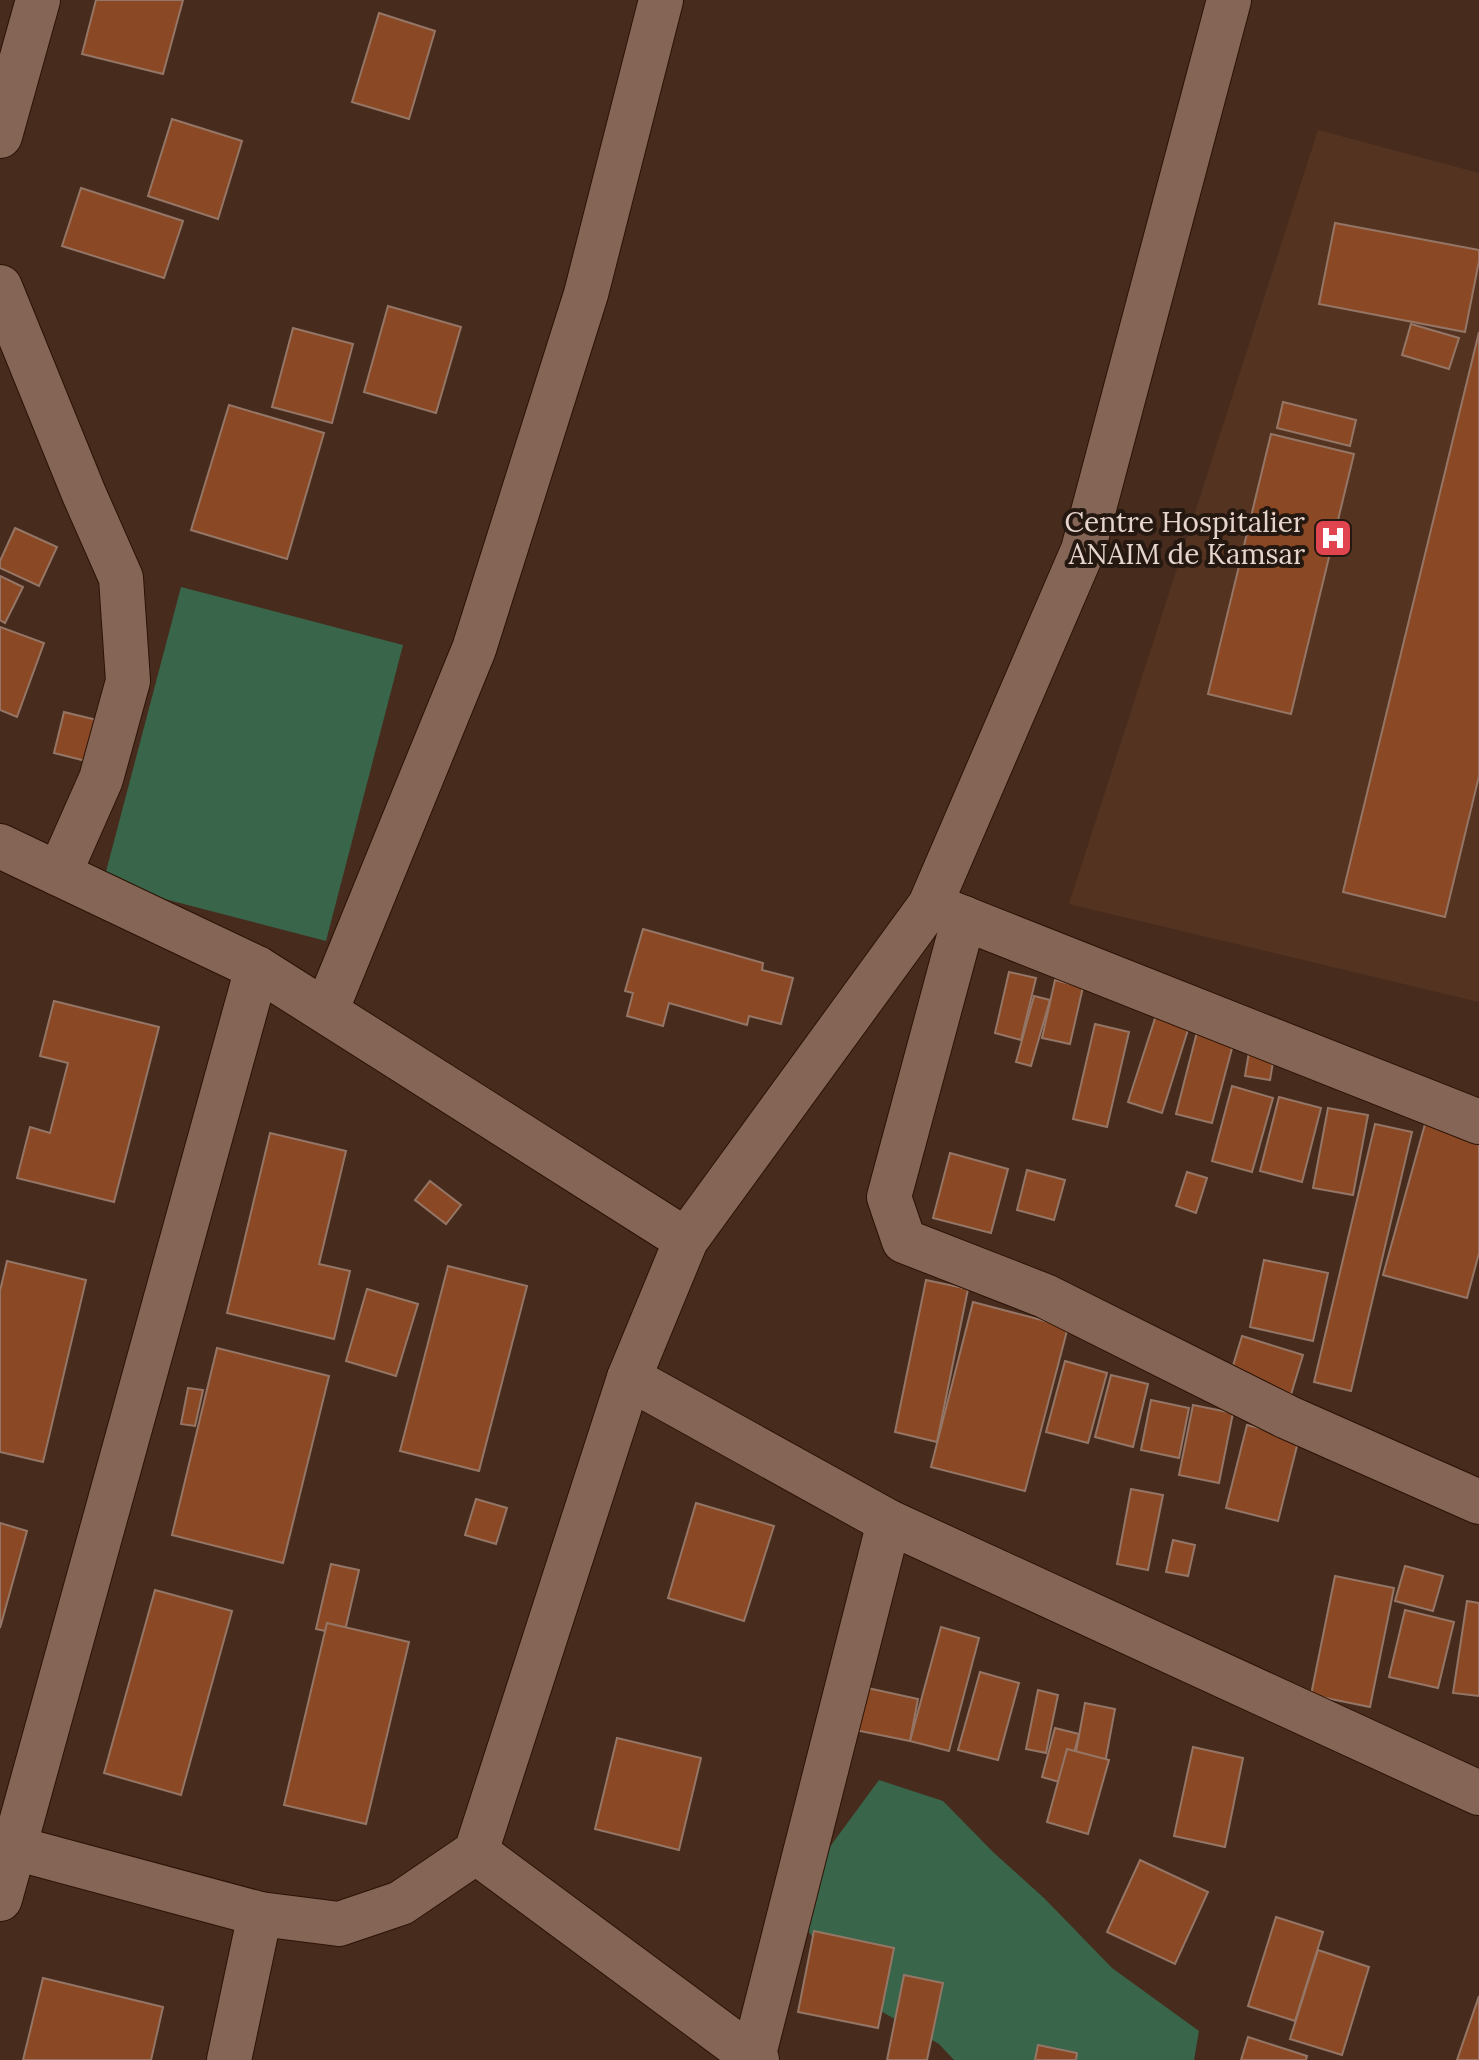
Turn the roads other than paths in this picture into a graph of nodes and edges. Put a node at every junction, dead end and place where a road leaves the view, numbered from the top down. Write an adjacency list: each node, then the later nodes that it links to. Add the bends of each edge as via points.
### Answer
1 (38, 0): 4 (street)
2 (661, 0): 10 (street, via 586,294 474,649)
3 (1229, 0): 8 (street, via 1083,550)
4 (0, 136)
5 (0, 287): 7 (street, via 121,578 128,681 101,779)
6 (0, 846): 7 (street)
7 (59, 874): 9 (street)
8 (947, 912): 11 (street); 12 (street); 14 (street, via 889,1197 904,1241 1045,1296 1287,1417)
9 (257, 968): 10 (street); 17 (street)
10 (326, 1011): 12 (street)
11 (1479, 1122)
12 (686, 1240): 13 (street)
13 (629, 1378): 15 (street); 18 (street)
14 (1479, 1502)
15 (889, 1522): 16 (street); 21 (street)
16 (1479, 1793)
17 (7, 1846): 19 (street); 20 (street)
18 (476, 1852): 20 (street, via 401,1903 339,1924); 21 (street)
19 (0, 1899)
20 (260, 1914): 22 (street)
21 (755, 2059)
22 (229, 2060)

